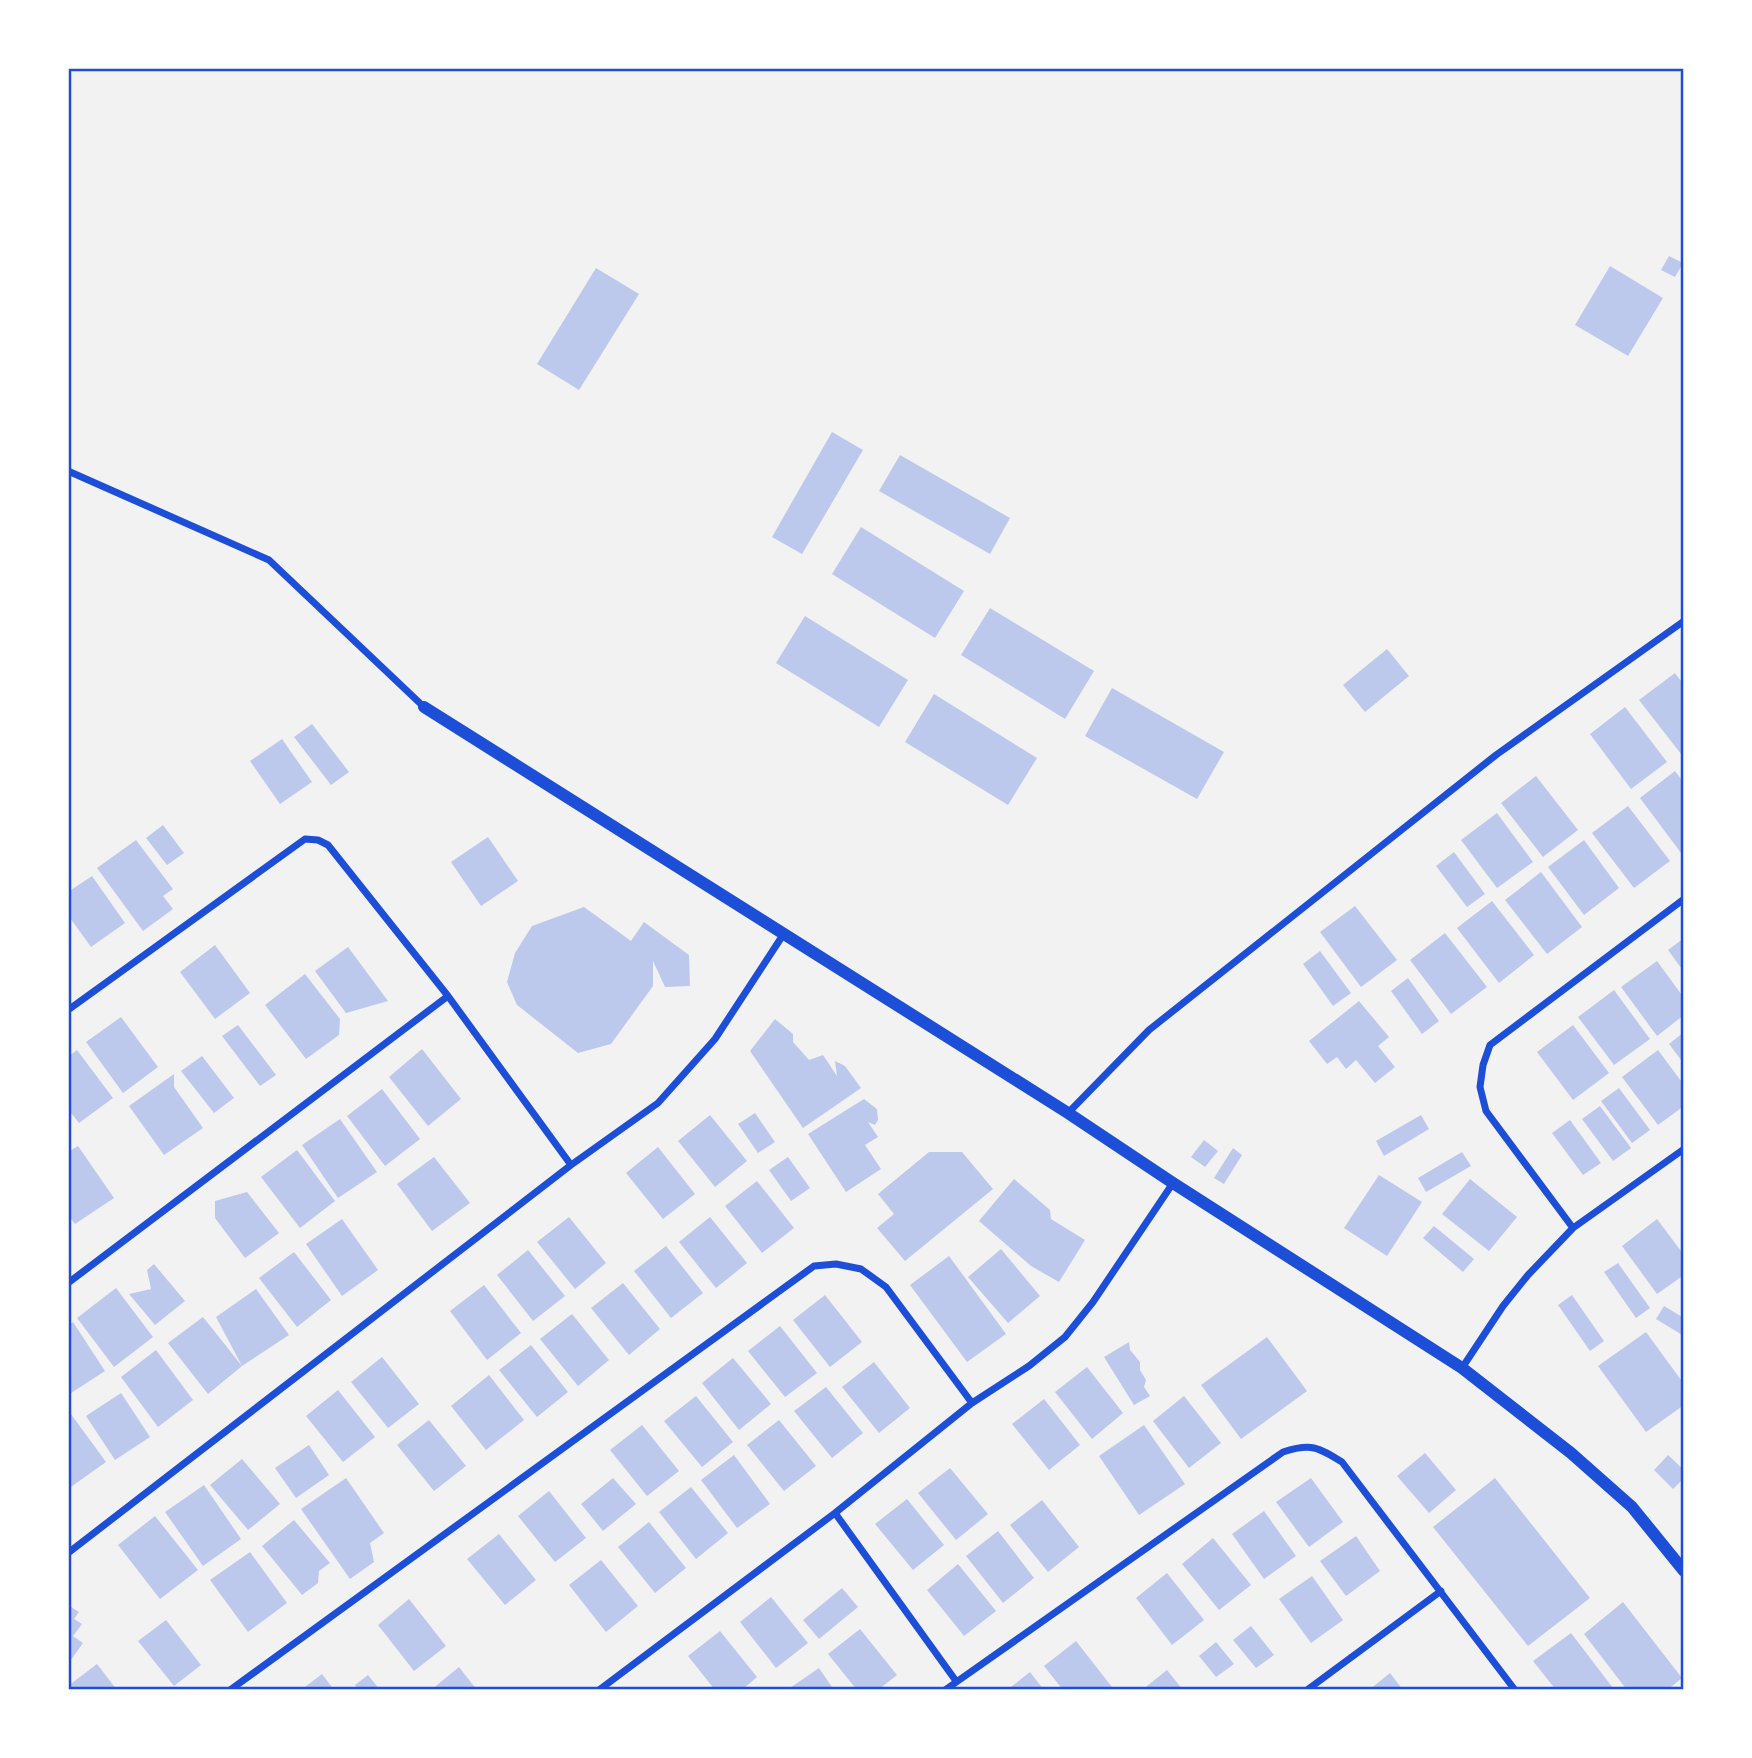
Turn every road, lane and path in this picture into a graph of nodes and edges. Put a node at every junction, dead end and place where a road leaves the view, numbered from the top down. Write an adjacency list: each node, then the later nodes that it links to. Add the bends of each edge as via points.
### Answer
1 (68, 471): 3 (street, via 269,560)
2 (1684, 621): 8 (street, via 1496,754 1149,1030)
3 (424, 707): 5 (street)
4 (1684, 899): 12 (street, via 1490,1045 1482,1065 1480,1087 1486,1111)
5 (783, 935): 8 (street); 10 (street, via 715,1039 658,1103)
6 (448, 996): 7 (street, via 328,845 305,839); 10 (street); 13 (street)
7 (68, 1010)
8 (1068, 1113): 11 (street)
9 (1684, 1149): 12 (street)
10 (571, 1165): 17 (street)
11 (1172, 1183): 14 (street); 15 (street, via 1094,1302 1065,1337)
12 (1573, 1227): 14 (street, via 1503,1306)
13 (68, 1283)
14 (1462, 1368): 18 (street, via 1632,1507)
15 (972, 1404): 16 (street); 21 (street, via 886,1287 861,1269 814,1265)
16 (835, 1513): 20 (street); 22 (street)
17 (68, 1553)
18 (1684, 1571)
19 (1441, 1591): 20 (street, via 1342,1462 1321,1449 1300,1447 1283,1452); 24 (street); 25 (street)
20 (956, 1681): 23 (street)
21 (230, 1690)
22 (599, 1690)
23 (945, 1690)
24 (1307, 1690)
25 (1515, 1690)

